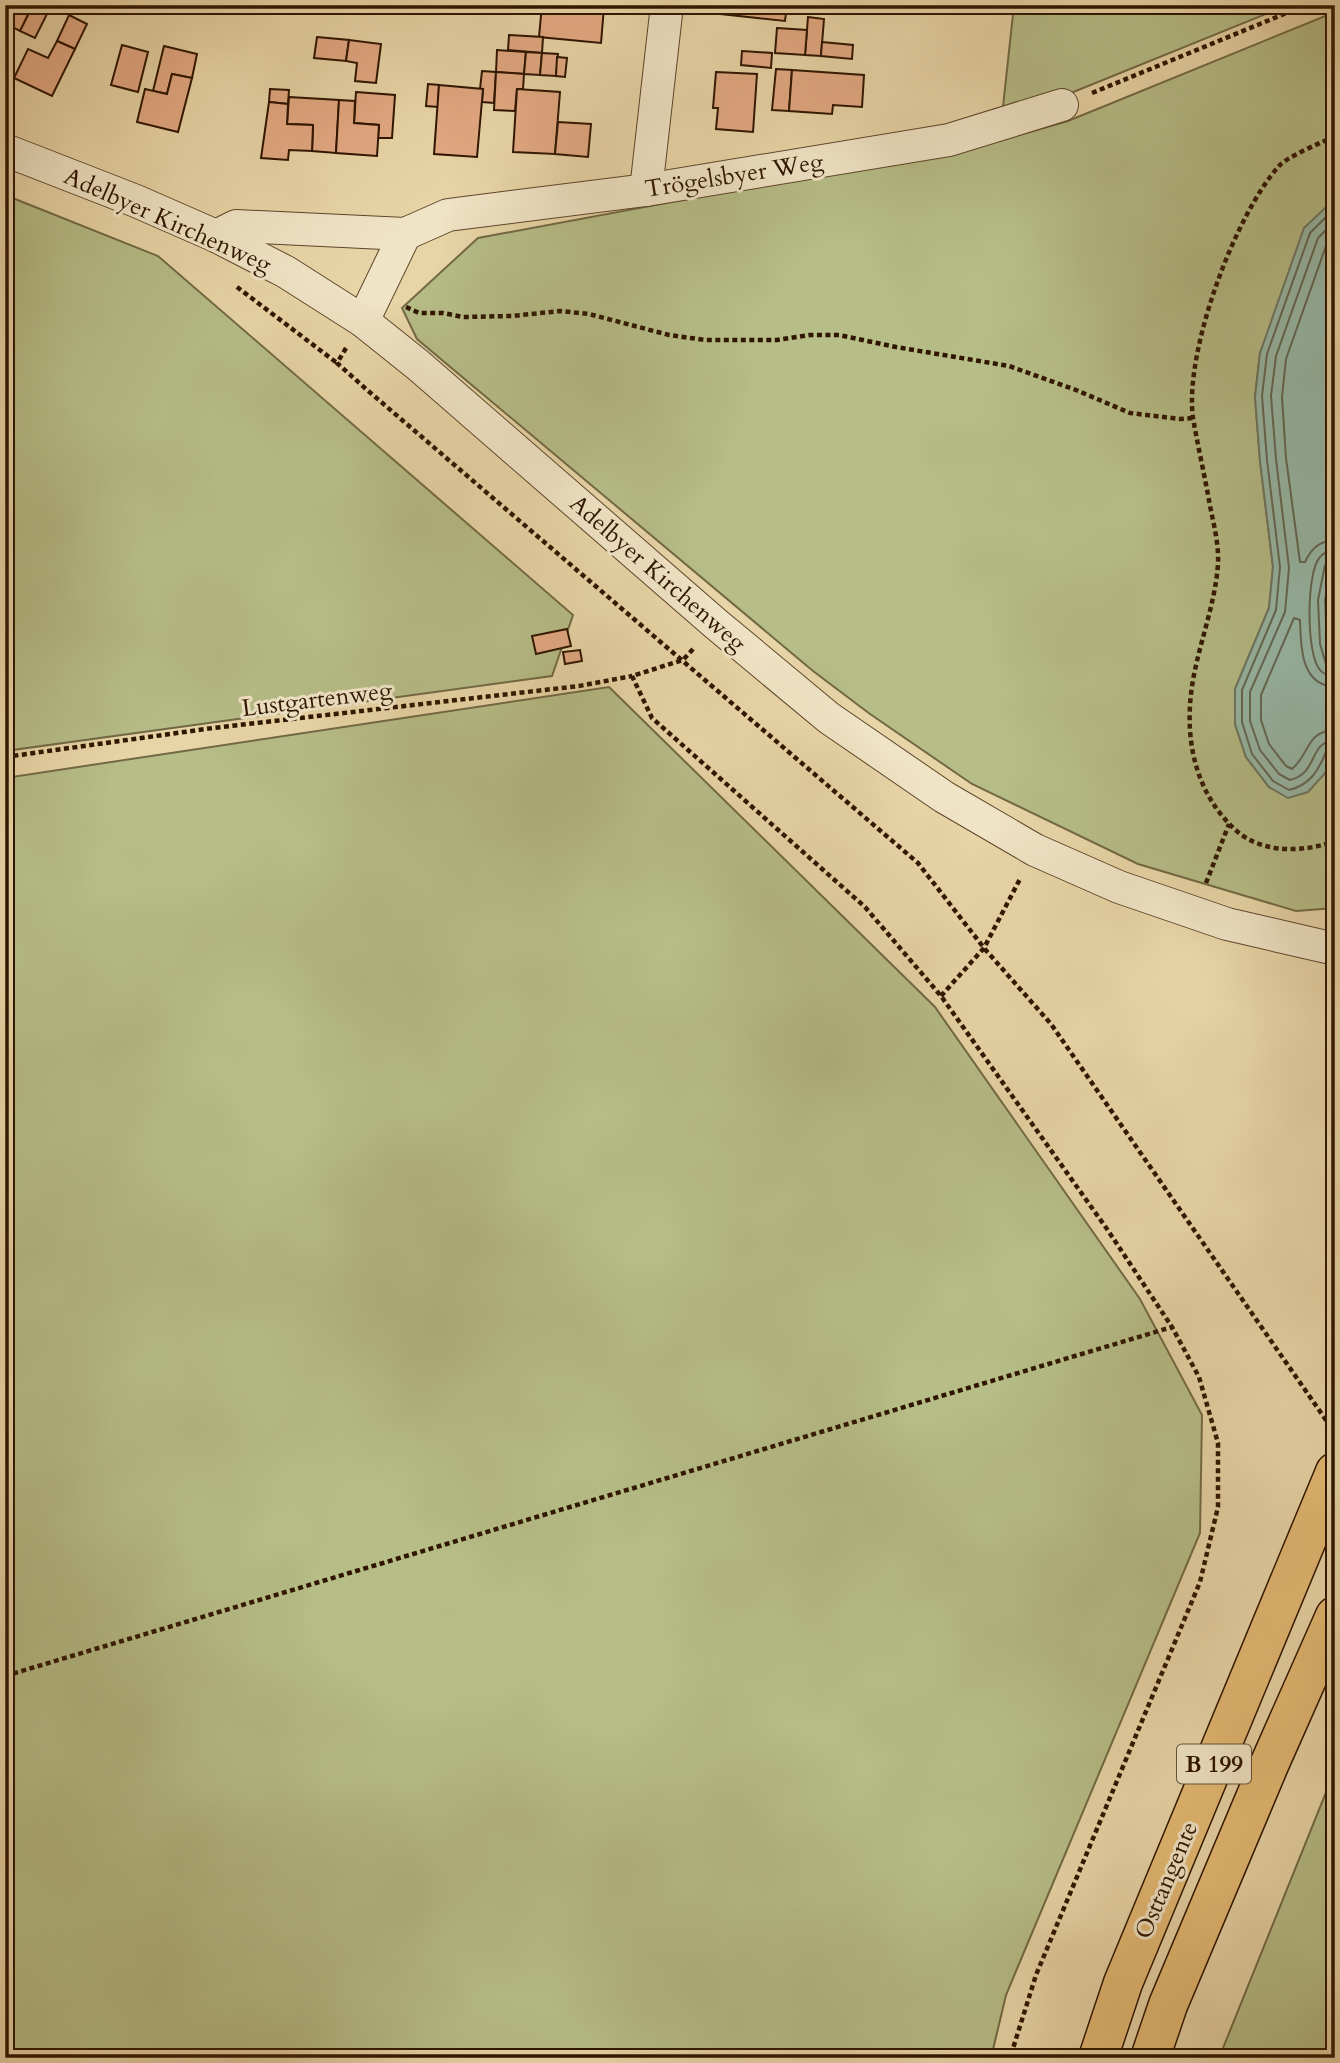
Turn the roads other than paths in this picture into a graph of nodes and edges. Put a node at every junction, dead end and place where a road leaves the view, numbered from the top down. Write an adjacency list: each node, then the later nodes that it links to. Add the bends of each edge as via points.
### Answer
1 (667, 5): 4 (street)
2 (1062, 105): 4 (street, Trögelsbyer Weg, via 949,140)
3 (5, 150): 6 (street, Adelbyer Kirchenweg)
4 (646, 190): 5 (street, Trögelsbyer Weg, via 448,215)
5 (405, 234): 6 (street, Trögelsbyer Weg, via 236,226); 7 (street)
6 (216, 236): 7 (street, Adelbyer Kirchenweg)
7 (370, 307): 8 (street, Adelbyer Kirchenweg, via 418,365 716,624 828,718 944,797 1035,850 1119,887 1227,924)
8 (1335, 949)
9 (1335, 1472): 11 (main road, Osttangente / B 199, via 1123,1983)
10 (1335, 1616): 12 (main road, Osttangente / B 199, via 1263,1778)
11 (1098, 2058)
12 (1150, 2058)

